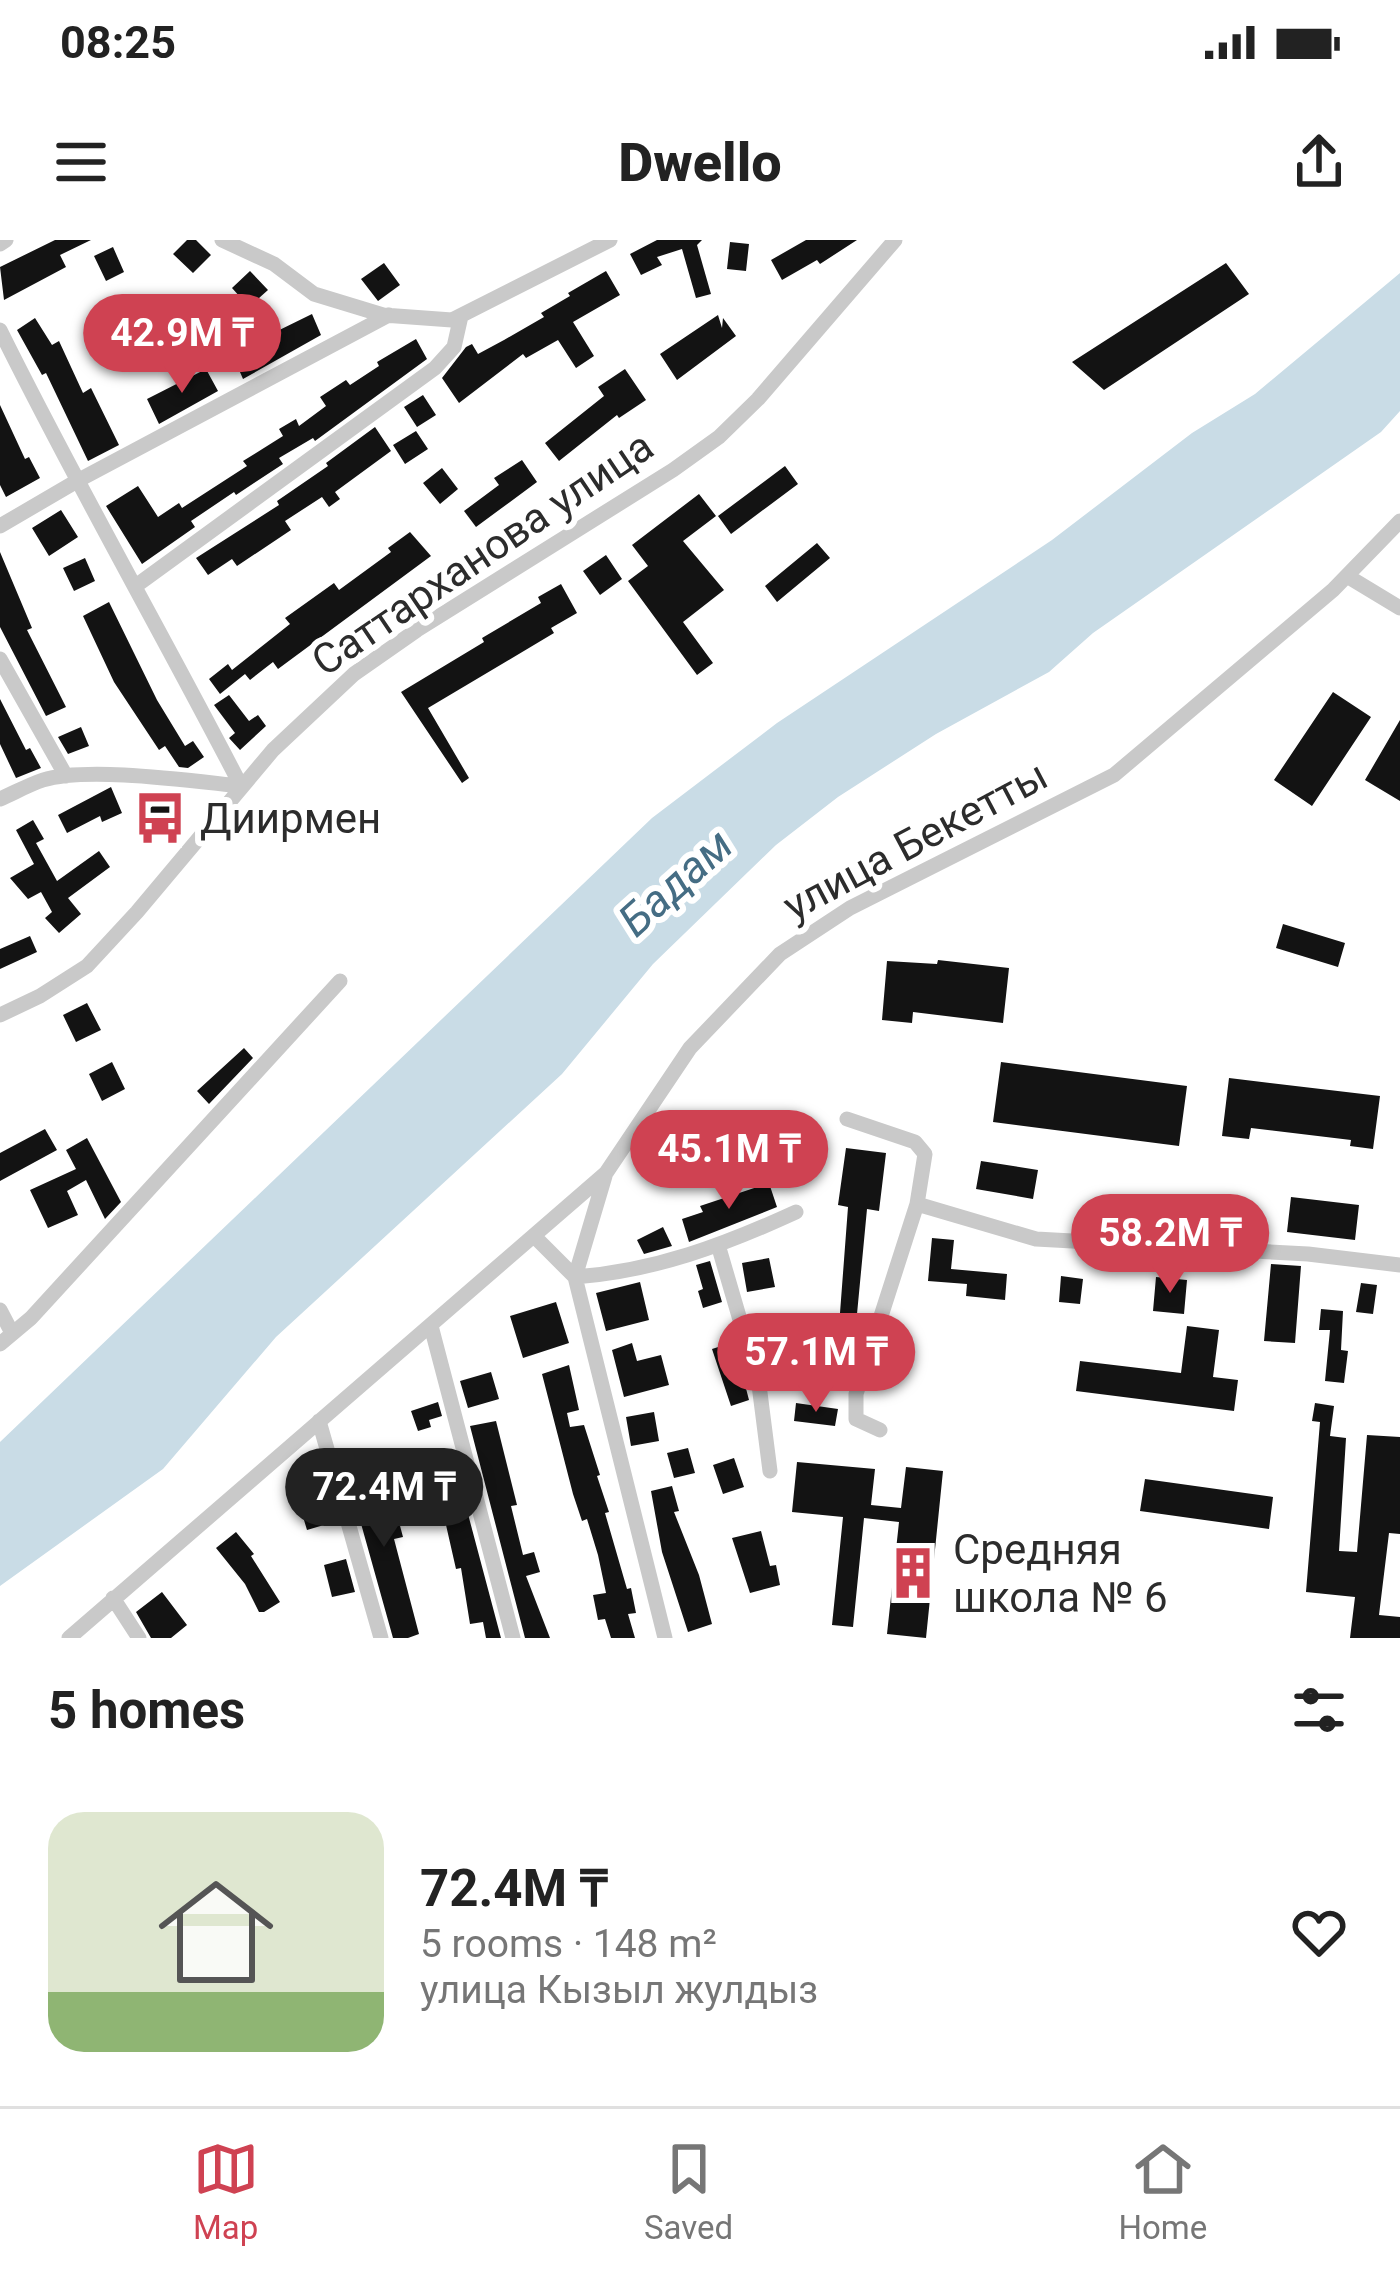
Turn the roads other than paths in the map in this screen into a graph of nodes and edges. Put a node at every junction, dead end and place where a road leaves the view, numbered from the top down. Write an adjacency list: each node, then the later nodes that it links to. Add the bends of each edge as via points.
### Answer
1 (222, 240): 4 (street, via 314,294)
2 (610, 240): 5 (street)
3 (887, 243): 15 (street, Саттарханова улица, via 718,436 354,674)
4 (389, 315): 5 (street); 7 (street)
5 (461, 316): 11 (street, via 454,347 436,368)
6 (2, 340): 7 (street)
7 (77, 481): 9 (street); 11 (street)
8 (1400, 521): 10 (street, улица Бекетты)
9 (0, 526)
10 (1347, 576): 12 (street); 20 (street, улица Бекетты, via 1114,776 850,908 780,954 690,1048)
11 (137, 585): 15 (street)
12 (1400, 608)
13 (0, 659): 14 (street)
14 (66, 776): 15 (street); 16 (street)
15 (241, 786): 18 (street, Саттарханова улица, via 87,966)
16 (0, 800)
17 (340, 981): 29 (street)
18 (0, 1015)
19 (847, 1119): 21 (street, via 915,1142 925,1154)
20 (606, 1173): 23 (street, улица Бекетты); 26 (street)
21 (917, 1204): 25 (street, via 1036,1239); 31 (street, via 856,1394 856,1419)
22 (796, 1212): 24 (street)
23 (534, 1236): 26 (street); 28 (street, улица Бекетты)
24 (719, 1248): 26 (street, via 625,1274); 32 (street, via 759,1385)
25 (1400, 1265)
26 (575, 1277): 38 (street)
27 (0, 1310): 29 (street)
28 (430, 1326): 30 (street, улица Бекетты); 37 (street)
29 (6, 1338)
30 (319, 1421): 33 (street, улица Бекетты); 36 (street)
31 (880, 1430)
32 (770, 1471)
33 (113, 1598): 34 (street, улица Бекетты); 35 (street)
34 (69, 1638)
35 (139, 1638)
36 (381, 1638)
37 (513, 1638)
38 (665, 1638)

